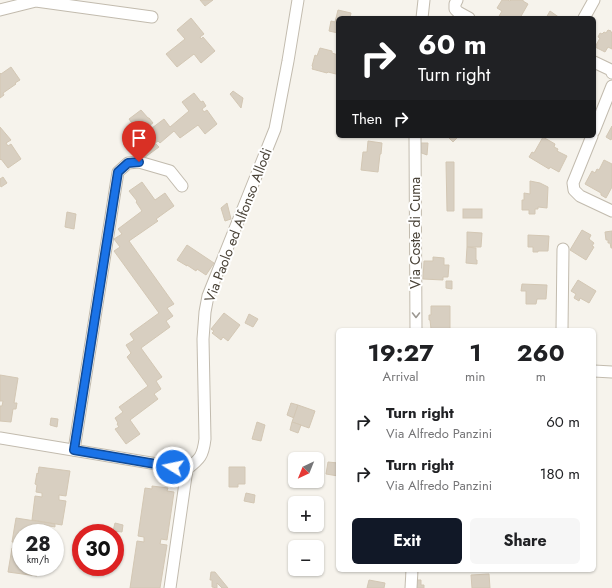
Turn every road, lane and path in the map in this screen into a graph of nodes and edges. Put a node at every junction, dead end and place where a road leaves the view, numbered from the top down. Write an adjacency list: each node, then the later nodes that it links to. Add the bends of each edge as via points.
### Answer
1 (298, 0): 25 (street, Via Paolo ed Alfonso Allodi, via 275,129 208,296 203,339 204,449 198,461)
2 (424, 0): 6 (street)
3 (457, 0): 7 (street, via 454,9)
4 (594, 0): 8 (street)
5 (0, 10): 9 (street, via 36,1)
6 (422, 16)
7 (465, 16)
8 (585, 16)
9 (152, 17)
10 (596, 63): 11 (street, via 611,70)
11 (612, 73)
12 (612, 86): 13 (street)
13 (596, 126)
14 (415, 138): 19 (street, Via Coste di Cuma, one-way to 19)
15 (591, 138): 17 (street, via 573,183 574,190 580,196)
16 (182, 186): 24 (street, via 170,170 139,162 128,163 118,172)
17 (612, 211)
18 (563, 249): 20 (street)
19 (416, 328)
20 (562, 328)
21 (596, 371): 22 (street)
22 (612, 372)
23 (0, 438): 24 (street)
24 (74, 450): 25 (street)
25 (187, 469): 27 (street)
26 (412, 572): 28 (street)
27 (170, 588)
28 (411, 588)

